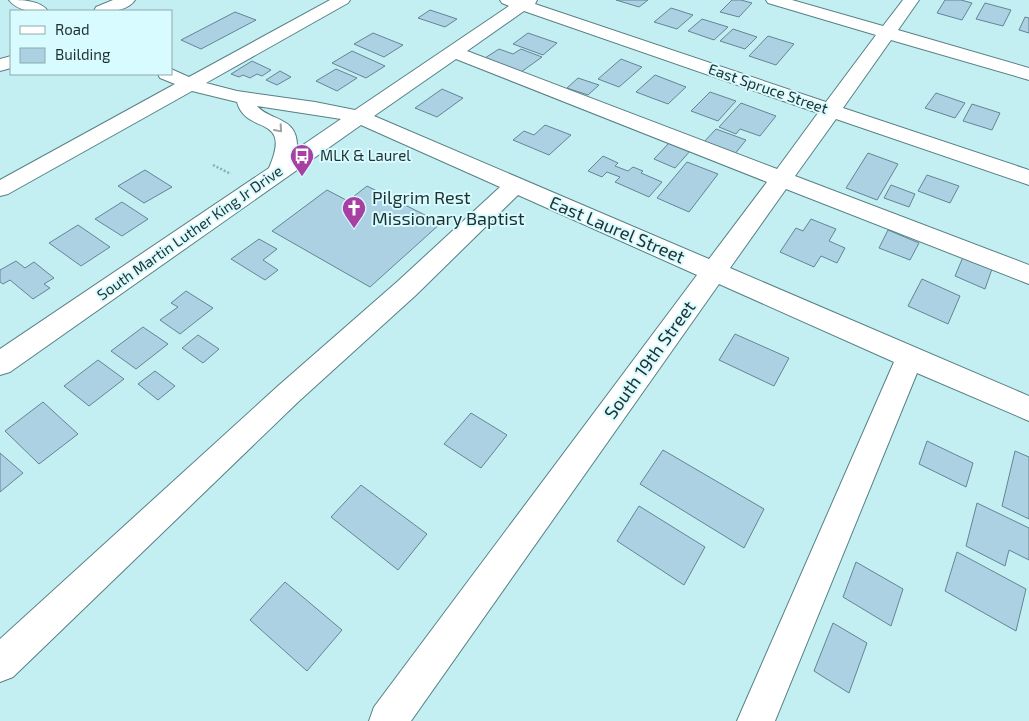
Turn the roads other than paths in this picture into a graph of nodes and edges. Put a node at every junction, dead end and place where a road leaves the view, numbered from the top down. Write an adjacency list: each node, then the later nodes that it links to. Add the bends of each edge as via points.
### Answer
1 (17, 0): 7 (street)
2 (127, 0): 8 (street)
3 (342, 0): 13 (street)
4 (774, 0): 9 (street)
5 (911, 0): 9 (street, South 19th Street)
6 (519, 2): 10 (street, South Martin Luther King Jr Drive); 15 (street, East Spruce Street)
7 (38, 10)
8 (104, 10)
9 (887, 33): 11 (street); 15 (street, South 19th Street)
10 (454, 52): 16 (street, South Martin Luther King Jr Drive); 19 (street)
11 (1029, 74)
12 (169, 75): 13 (street, East Laurel Street)
13 (188, 84): 14 (street, East Laurel Street); 21 (street)
14 (245, 99): 16 (street, East Laurel Street); 17 (street, one-way to 17, via 249,111 272,121 286,138 288,149)
15 (831, 110): 18 (street, East Spruce Street); 19 (street, South 19th Street)
16 (359, 117): 17 (street, South Martin Luther King Jr Drive); 20 (street, East Laurel Street)
17 (278, 172): 25 (street, South Martin Luther King Jr Drive)
18 (1029, 178)
19 (781, 180): 22 (street, South 19th Street); 23 (street)
20 (515, 186): 22 (street, East Laurel Street); 27 (street)
21 (0, 188)
22 (714, 272): 24 (street, East Laurel Street); 28 (street, South 19th Street)
23 (1029, 275)
24 (910, 357): 26 (street, East Laurel Street); 29 (street)
25 (0, 364)
26 (1029, 409)
27 (0, 664)
28 (388, 721)
29 (756, 721)

